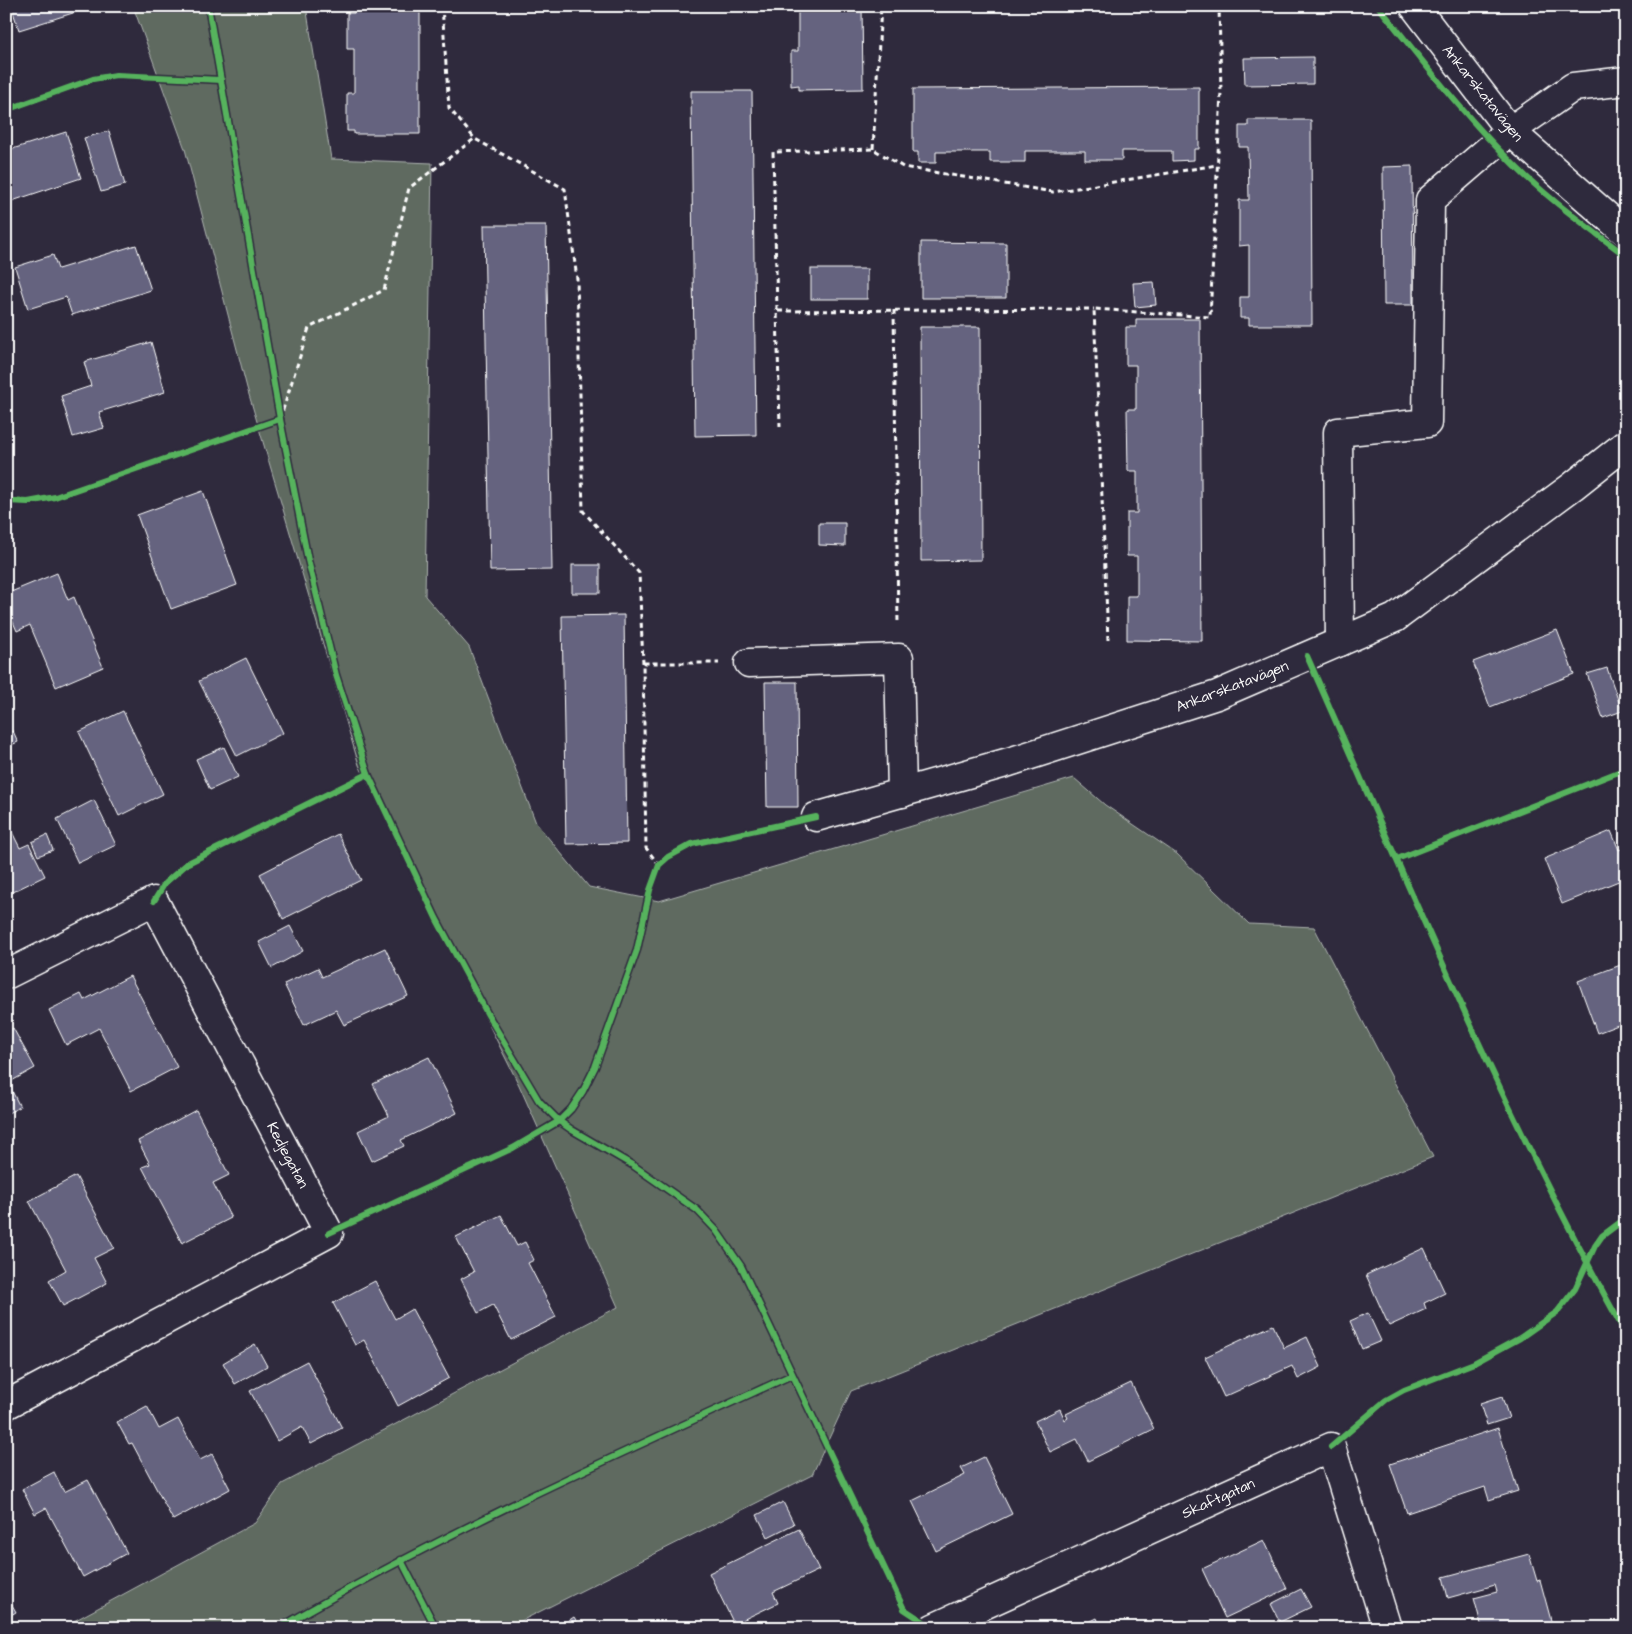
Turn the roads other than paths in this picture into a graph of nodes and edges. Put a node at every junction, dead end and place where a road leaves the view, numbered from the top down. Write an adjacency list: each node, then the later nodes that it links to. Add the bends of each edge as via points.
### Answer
1 (1414, 6): 3 (street, Ankarskatavägen)
2 (1626, 81): 3 (street, via 1572,87)
3 (1510, 130): 4 (street, Ankarskatavägen); 6 (street, via 1430,200 1427,423 1338,432)
4 (1626, 233)
5 (1626, 444): 6 (street, Ankarskatavägen, via 1395,618)
6 (1340, 642): 8 (street, Ankarskatavägen, via 1217,695)
7 (749, 664): 8 (street, via 899,658)
8 (902, 793): 9 (street, Ankarskatavägen)
9 (816, 817)
10 (6, 975): 11 (street, Kedjegatan, via 154,901 329,1233)
11 (6, 1405)
12 (933, 1628): 13 (street, Skaftgatan, via 1331,1447)
13 (1387, 1628)

